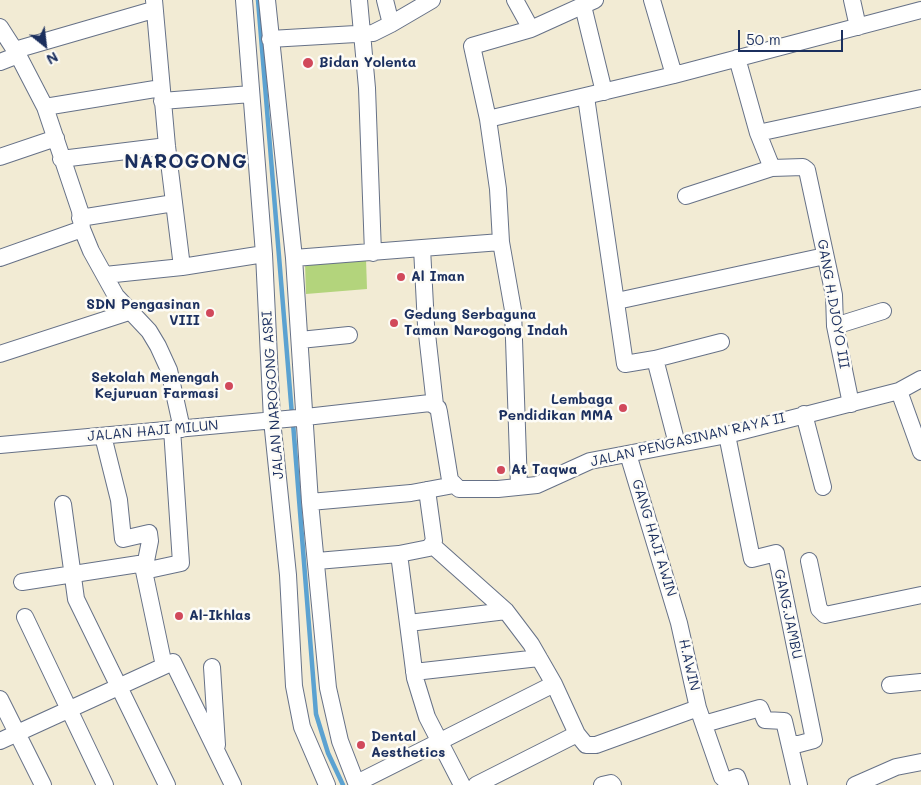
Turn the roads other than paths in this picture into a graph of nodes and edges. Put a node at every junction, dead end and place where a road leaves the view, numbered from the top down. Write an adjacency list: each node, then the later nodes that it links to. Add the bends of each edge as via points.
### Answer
1 (244, 0): 24 (street, JALAN NAROGONG ASRI)
2 (267, 0): 17 (street, JALAN NAROGONG ASRI)
3 (359, 0): 16 (street)
4 (385, 0): 12 (street)
5 (432, 0): 12 (street)
6 (515, 0): 15 (street)
7 (652, 0): 21 (street)
8 (852, 0): 14 (street)
9 (589, 3): 15 (street); 22 (street)
10 (154, 5): 18 (street); 23 (street)
11 (921, 10): 14 (street)
12 (392, 24): 16 (street)
13 (0, 27): 18 (street)
14 (858, 27): 19 (street)
15 (531, 29): 28 (street, via 472,44)
16 (363, 34): 17 (street); 40 (street)
17 (270, 39): 44 (street, JALAN NAROGONG ASRI)
18 (17, 52): 20 (street); 27 (street)
19 (737, 58): 21 (street); 29 (street)
20 (0, 62)
21 (674, 75): 22 (street)
22 (604, 92): 25 (street)
23 (162, 94): 24 (street); 27 (street); 31 (street)
24 (251, 94): 41 (street, JALAN NAROGONG ASRI)
25 (586, 97): 28 (street); 47 (street)
26 (921, 98): 29 (street)
27 (45, 107): 30 (street)
28 (488, 119): 38 (street)
29 (758, 133): 34 (street)
30 (56, 138): 32 (street); 33 (street)
31 (167, 146): 33 (street); 36 (street)
32 (0, 157)
33 (61, 159): 37 (street)
34 (772, 168): 35 (street); 42 (street, GANG H.DJOYO III, via 803,167 809,176)
35 (686, 196)
36 (174, 203): 37 (street); 45 (street)
37 (81, 224): 43 (street); 46 (street)
38 (502, 242): 39 (street); 70 (street, via 513,310)
39 (422, 248): 40 (street); 59 (street)
40 (372, 253): 44 (street)
41 (264, 254): 45 (street); 61 (street, JALAN NAROGONG ASRI)
42 (825, 256): 47 (street); 50 (street, GANG H.DJOYO III, via 834,295)
43 (0, 258)
44 (294, 258): 52 (street, JALAN NAROGONG ASRI)
45 (182, 267): 46 (street)
46 (105, 275): 49 (street)
47 (617, 301): 55 (street, via 625,364)
48 (883, 311): 50 (street)
49 (129, 312): 54 (street); 62 (street, via 149,332 169,370)
50 (835, 326): 58 (street, GANG H.DJOYO III)
51 (349, 336): 52 (street)
52 (300, 340): 61 (street, JALAN NAROGONG ASRI)
53 (721, 342): 55 (street)
54 (0, 354)
55 (656, 359): 65 (street)
56 (921, 379): 57 (street, JALAN PENGASINAN RAYA II)
57 (899, 391): 58 (street, JALAN PENGASINAN RAYA II); 67 (street)
58 (851, 404): 60 (street, JALAN PENGASINAN RAYA II)
59 (435, 405): 61 (street, via 421,403); 69 (street, via 439,412 450,480)
60 (804, 414): 63 (street, JALAN PENGASINAN RAYA II); 71 (street)
61 (289, 419): 62 (street, JALAN HAJI MILUN); 73 (street, JALAN NAROGONG ASRI); 111 (street, JALAN NAROGONG ASRI, via 288,575 294,686 302,727)
62 (177, 429): 64 (street, JALAN HAJI MILUN); 79 (street, via 181,563)
63 (727, 435): 65 (street, JALAN PENGASINAN RAYA II); 103 (street, GANG.JAMBU, via 752,559 776,553 814,740)
64 (103, 436): 66 (street, JALAN HAJI MILUN); 79 (street, via 119,500 123,539 149,533)
65 (677, 444): 68 (street, JALAN PENGASINAN RAYA II)
66 (0, 446)
67 (921, 452)
68 (628, 454): 70 (street, JALAN PENGASINAN RAYA II, via 590,461 537,485); 86 (street, GANG HAJI AWIN)
69 (454, 485): 70 (street, JALAN PENGASINAN RAYA II, via 459,489); 72 (street, JALAN PENGASINAN RAYA II)
70 (519, 487)
71 (823, 487)
72 (427, 490): 73 (street, JALAN PENGASINAN RAYA II); 75 (street)
73 (310, 502): 77 (street, JALAN NAROGONG ASRI)
74 (63, 504): 80 (street)
75 (432, 545): 76 (street); 83 (street)
76 (399, 554): 77 (street); 85 (street)
77 (318, 561): 106 (street, JALAN NAROGONG ASRI, via 328,688 340,741)
78 (809, 562): 82 (street, via 819,609 825,615)
79 (144, 567): 80 (street); 88 (street)
80 (72, 575): 81 (street); 94 (street, via 79,606)
81 (22, 582)
82 (921, 595)
83 (506, 611): 85 (street); 87 (street)
84 (25, 617): 96 (street)
85 (409, 623): 90 (street)
86 (680, 623): 97 (street, H.AWIN)
87 (539, 658): 90 (street); 92 (street)
88 (164, 666): 94 (street); 104 (street, via 173,662)
89 (212, 666): 104 (street)
90 (414, 672): 102 (street, via 427,717)
91 (921, 682): 93 (street)
92 (554, 684): 100 (street); 102 (street)
93 (890, 685)
94 (118, 686): 96 (street); 109 (street)
95 (0, 699): 99 (street)
96 (69, 708): 99 (street); 108 (street)
97 (698, 708): 98 (street, H.AWIN); 100 (street, via 596,745 586,745)
98 (704, 724): 103 (street, via 760,708 765,720 784,721); 116 (street, H.AWIN, via 722,777 726,781 737,777)
99 (17, 732): 101 (street); 107 (street)
100 (577, 734): 113 (street)
101 (0, 741)
102 (439, 741): 106 (street); 112 (street)
103 (790, 744): 117 (street)
104 (218, 752): 110 (street)
105 (921, 762): 118 (street, via 896,767)
106 (357, 784)
107 (43, 785)
108 (105, 785)
109 (168, 785)
110 (232, 785)
111 (327, 785)
112 (462, 785)
113 (476, 785)
114 (602, 785): 115 (street)
115 (613, 785)
116 (740, 785)
117 (799, 785)
118 (855, 785)

